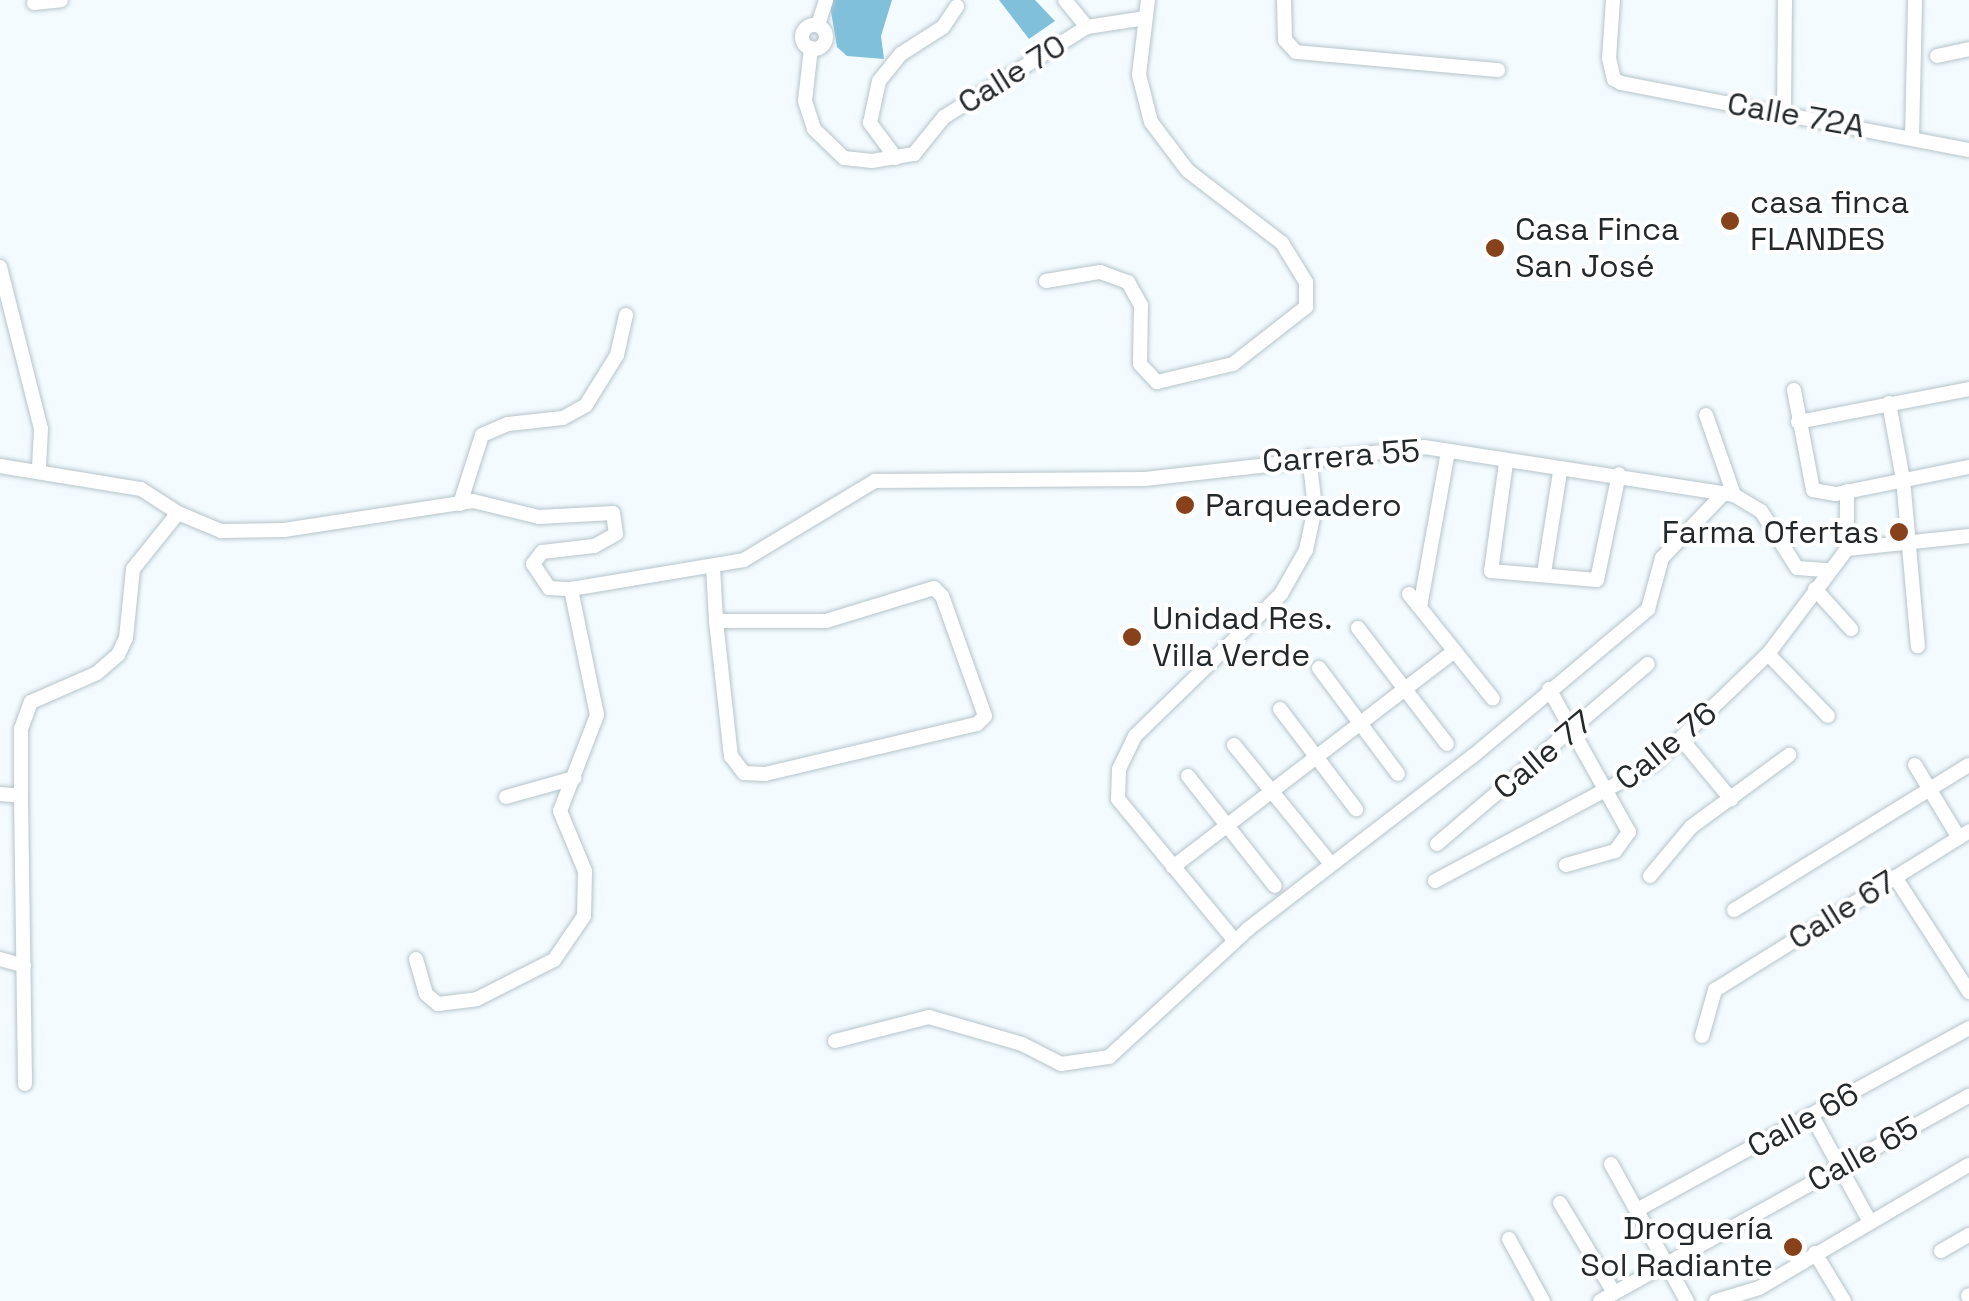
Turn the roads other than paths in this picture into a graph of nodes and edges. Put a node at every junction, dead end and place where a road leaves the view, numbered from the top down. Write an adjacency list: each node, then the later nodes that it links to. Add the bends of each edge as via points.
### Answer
1 (61, 0): 9 (street)
2 (826, 0): 19 (street, via 818,25 826,40 811,48 805,101 822,140 844,158)
3 (1065, 0): 12 (street)
4 (1148, 0): 11 (street)
5 (1284, 0): 15 (street, via 1285,40 1296,52)
6 (1613, 0): 16 (street, Calle 72A, via 1609,58 1621,83)
7 (1785, 0): 16 (street)
8 (1915, 0): 17 (street)
9 (34, 3)
10 (957, 6): 19 (street, via 943,27 901,54 879,82 870,123)
11 (1145, 18): 12 (street, Calle 70); 21 (street, via 1140,86 1158,135 1188,172 1282,243 1306,282 1306,307 1233,364 1157,382 1140,364 1142,304 1128,282 1100,272)
12 (1087, 28): 19 (street, Calle 70, via 944,118 914,154)
13 (1969, 49): 14 (street)
14 (1936, 56)
15 (1498, 70)
16 (1784, 112): 17 (street, Calle 72A)
17 (1912, 138): 18 (street, Calle 72A)
18 (1968, 147)
19 (896, 158)
20 (0, 268): 33 (street, via 41,430)
21 (1046, 281)
22 (626, 315): 39 (street, via 617,355 586,405 563,418 491,428 474,446)
23 (1969, 389): 25 (street)
24 (1794, 390): 27 (street)
25 (1890, 403): 27 (street); 36 (street)
26 (1706, 414): 38 (street)
27 (1798, 422): 37 (street, via 1813,490)
28 (1448, 452): 29 (street, Carrera 55, via 1387,448); 30 (street, Carrera 55); 50 (street)
29 (1310, 456): 44 (street, Carrera 55, via 1144,478 874,481 744,560); 89 (street, via 1314,508 1306,550 1282,594 1135,736 1119,768 1118,800)
30 (1506, 463): 34 (street, Carrera 55); 46 (street, via 1491,571)
31 (0, 466): 33 (street)
32 (1969, 467): 36 (street)
33 (40, 468): 40 (street, via 142,489)
34 (1560, 472): 35 (street, Carrera 55); 46 (street)
35 (1618, 474): 38 (street, Carrera 55); 46 (street, via 1597,580)
36 (1904, 479): 37 (street); 42 (street)
37 (1846, 491): 43 (street)
38 (1729, 494): 45 (street, Carrera 55, via 1761,511 1797,568); 60 (street, via 1662,558 1648,608)
39 (460, 504): 40 (street, via 284,530 206,530); 47 (street, via 489,502 539,518 613,513 616,534 594,546 542,552 533,564 548,588)
40 (178, 513): 80 (street, via 133,569 126,638 118,654 96,674 40,695 23,716)
41 (1969, 536): 42 (street)
42 (1908, 542): 43 (street); 54 (street)
43 (1847, 549): 45 (street, Calle 76)
44 (712, 567): 47 (street); 51 (street)
45 (1828, 570): 48 (street, Calle 76)
46 (1544, 573)
47 (571, 588): 75 (street, via 596,715)
48 (1815, 590): 53 (street); 56 (street, Calle 76)
49 (1409, 594): 50 (street)
50 (1420, 607): 55 (street)
51 (716, 621): 51 (street, via 826,620 934,588 986,716 973,725 744,774 731,756)
52 (1358, 628): 59 (street)
53 (1851, 629)
54 (1918, 646)
55 (1455, 651): 59 (street); 61 (street)
56 (1768, 654): 63 (street); 66 (street, Calle 76)
57 (1648, 664): 65 (street, Calle 77)
58 (1319, 668): 64 (street)
59 (1405, 689): 64 (street); 67 (street)
60 (1549, 689): 65 (street); 87 (street, via 1474,756)
61 (1493, 699)
62 (1280, 709): 70 (street)
63 (1828, 716)
64 (1360, 724): 70 (street); 73 (street)
65 (1576, 730): 79 (street); 86 (street, Calle 77)
66 (1682, 740): 79 (street, Calle 76); 82 (street)
67 (1447, 744)
68 (1234, 745): 77 (street)
69 (1788, 755): 82 (street)
70 (1317, 757): 77 (street); 83 (street)
71 (1915, 765): 76 (street)
72 (1969, 765): 76 (street)
73 (1398, 774)
74 (1188, 776): 84 (street)
75 (574, 778): 81 (street); 97 (street, via 560,811 586,883 573,939 536,973 450,1004 426,994)
76 (1930, 789): 85 (street); 94 (street)
77 (1269, 793): 84 (street); 87 (street)
78 (0, 794): 80 (street)
79 (1608, 794): 88 (street, via 1629,832 1627,842); 92 (street, Calle 76)
80 (22, 796): 98 (street)
81 (506, 797)
82 (1730, 798): 90 (street, via 1677,840)
83 (1356, 808)
84 (1226, 826): 89 (street); 93 (street)
85 (1964, 834): 91 (street, Calle 67)
86 (1436, 844)
87 (1332, 864): 95 (street)
88 (1566, 865)
89 (1172, 867): 95 (street)
90 (1650, 876)
91 (1895, 876): 99 (street); 101 (street, Calle 67, via 1715,990)
92 (1434, 881)
93 (1275, 886)
94 (1734, 910)
95 (1235, 941): 102 (street, via 1141,1034 1090,1064 1060,1064 1022,1044 929,1017)
96 (0, 959): 98 (street)
97 (416, 959)
98 (24, 966): 103 (street)
99 (1969, 992)
100 (1969, 1028): 105 (street, Calle 66)
101 (1702, 1036)
102 (836, 1042)
103 (25, 1084)
104 (1969, 1096): 108 (street, Calle 65)
105 (1812, 1116): 108 (street); 110 (street, Calle 66)
106 (1611, 1164): 110 (street)
107 (1969, 1165): 111 (street)
108 (1842, 1166): 111 (street); 116 (street, Calle 65)
109 (1560, 1203): 117 (street)
110 (1636, 1210): 116 (street)
111 (1869, 1220): 115 (street)
112 (1969, 1235): 114 (street)
113 (1509, 1239): 118 (street)
114 (1941, 1250)
115 (1814, 1253): 121 (street, via 1759,1288); 122 (street)
116 (1666, 1263): 117 (street, Calle 65); 120 (street)
117 (1614, 1293): 119 (street, Calle 65)
118 (1544, 1301)
119 (1600, 1301)
120 (1687, 1301)
121 (1716, 1301)
122 (1844, 1301)

